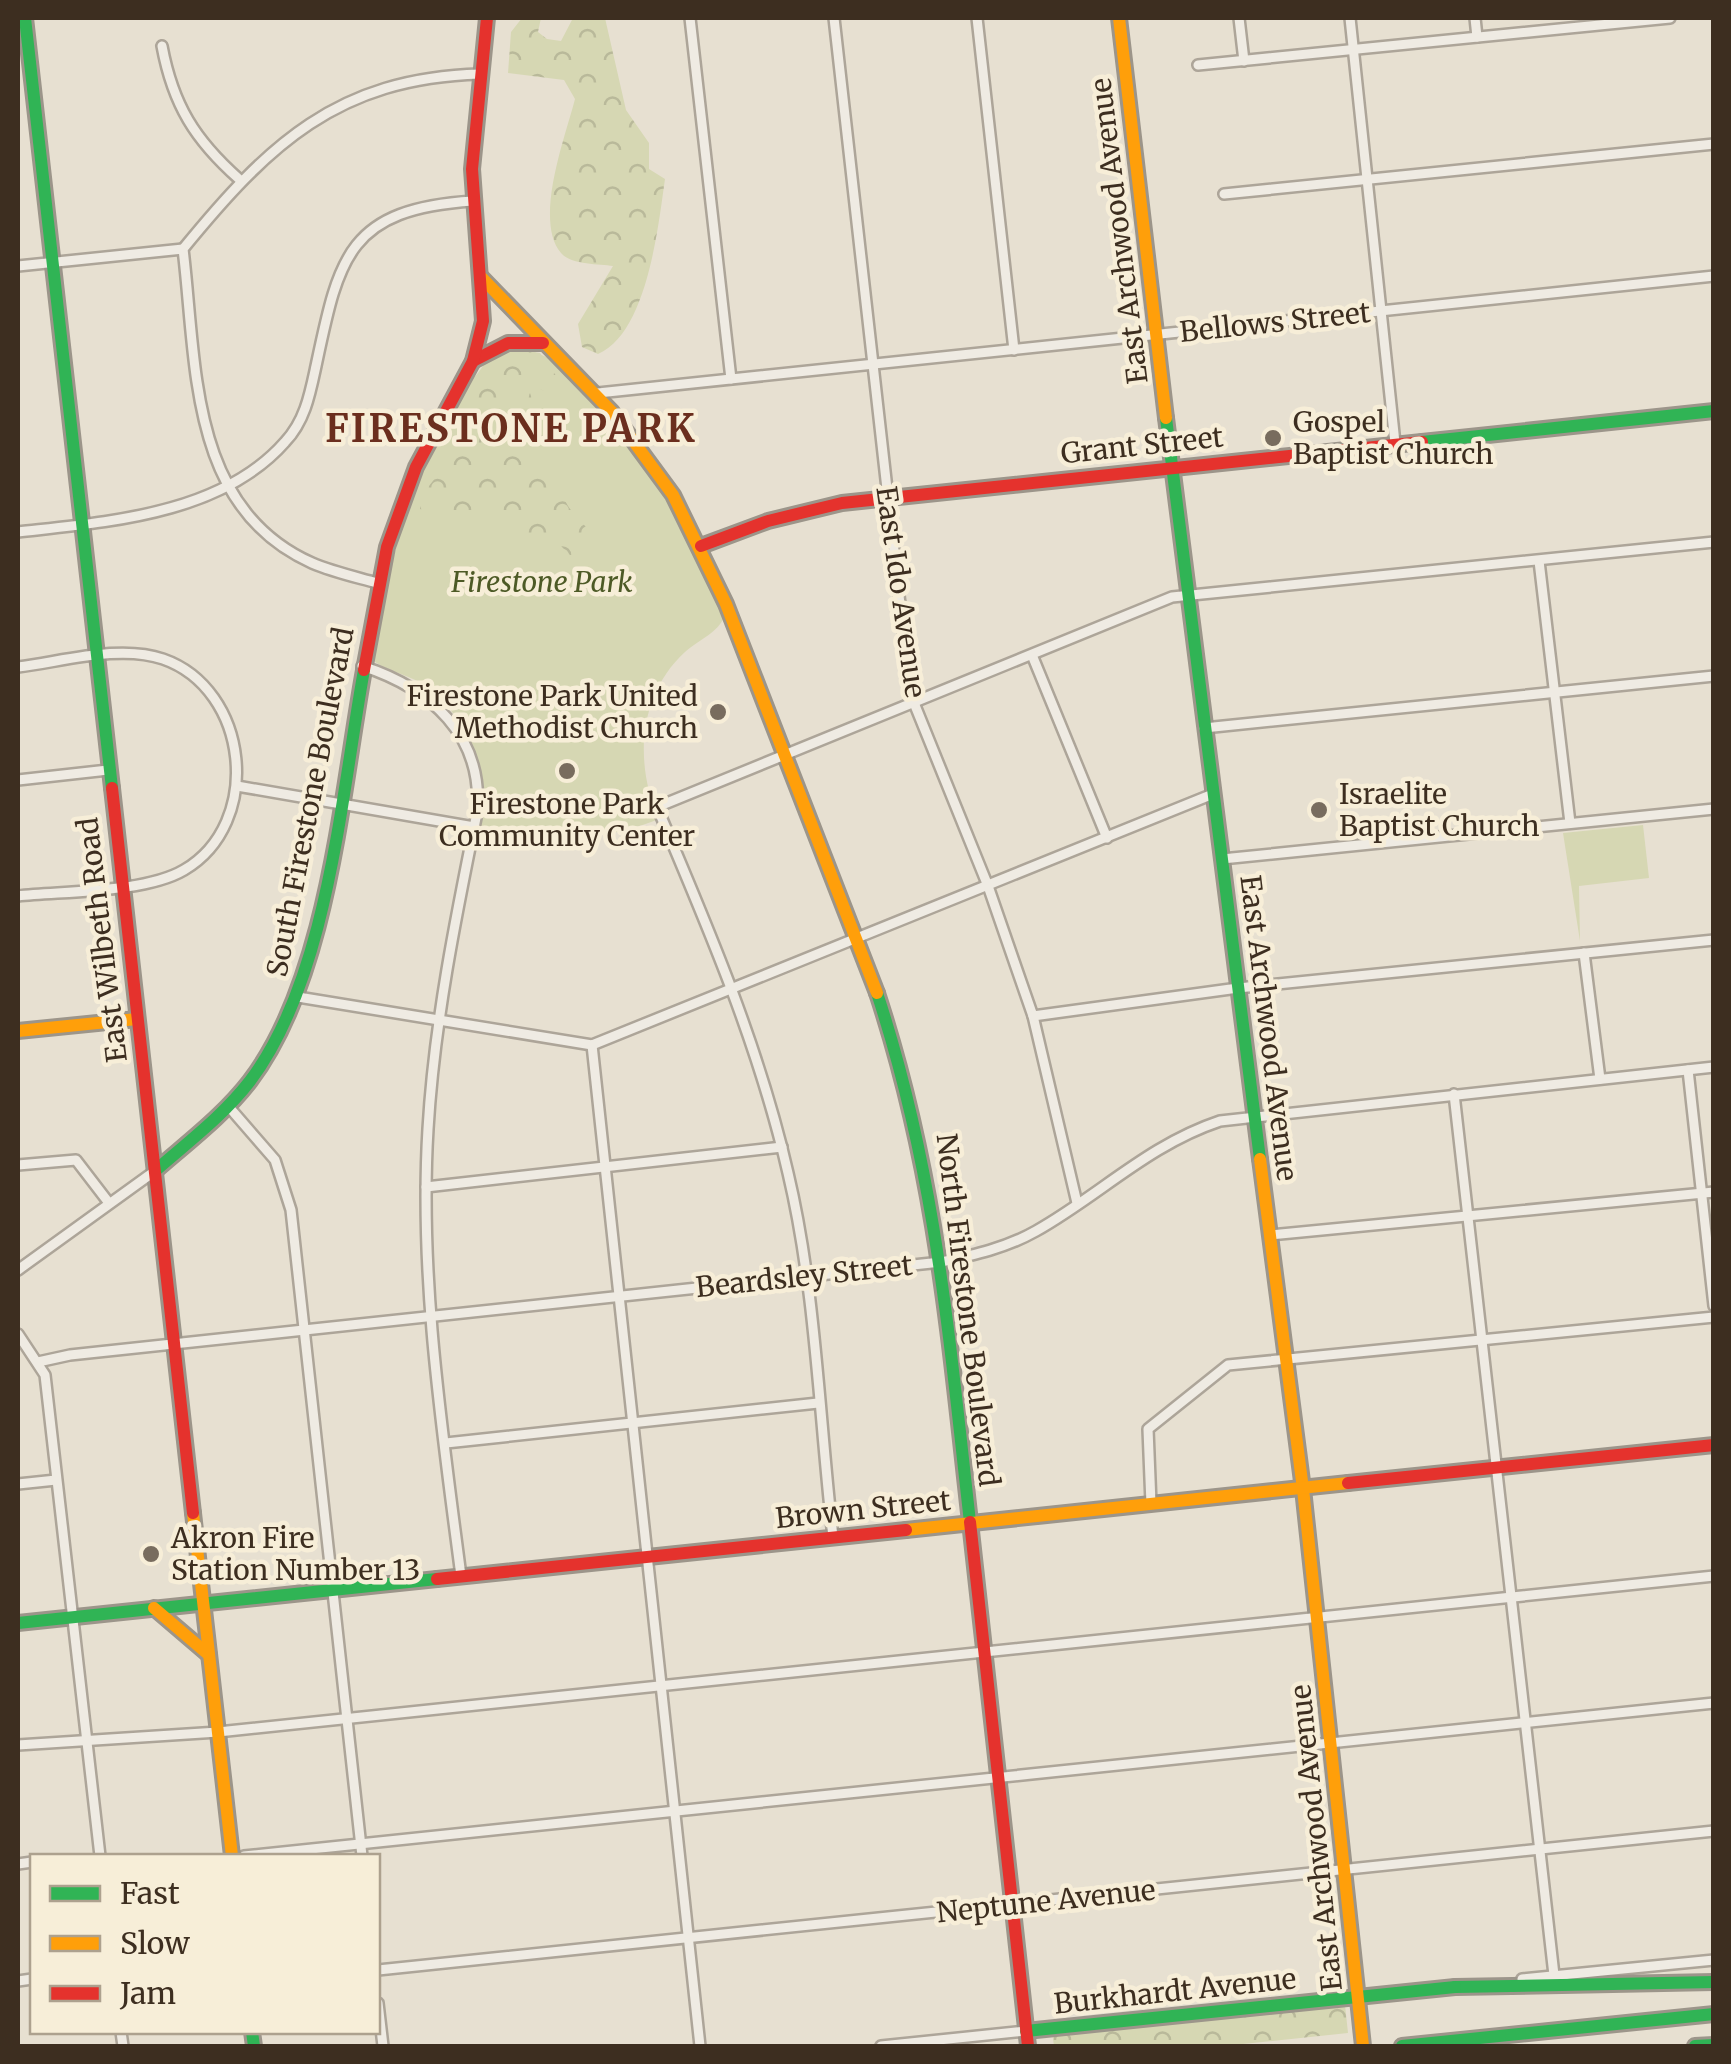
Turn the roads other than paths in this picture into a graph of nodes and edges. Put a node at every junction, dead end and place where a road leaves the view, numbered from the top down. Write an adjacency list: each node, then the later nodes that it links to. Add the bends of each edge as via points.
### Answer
1 (487, 18): 16 (main road, South Firestone Boulevard)
2 (690, 18): 33 (street)
3 (834, 18): 32 (street, East Ido Avenue)
4 (977, 18): 30 (street)
5 (1119, 18): 28 (main road, East Archwood Avenue)
6 (1239, 18): 14 (street)
7 (1350, 18): 13 (street)
8 (1475, 18): 11 (street)
9 (1670, 18): 11 (street)
10 (23, 20): 23 (main road, East Wilbeth Road)
11 (1476, 37): 13 (street)
12 (162, 46): 19 (street, via 187,125)
13 (1354, 50): 14 (street); 18 (street)
14 (1244, 60): 15 (street)
15 (1198, 66)
16 (480, 74): 19 (street, via 416,81 342,105 288,136); 21 (main road, South Firestone Boulevard)
17 (1714, 144): 18 (street)
18 (1368, 178): 20 (street); 27 (street)
19 (240, 180): 22 (street)
20 (1224, 194)
21 (473, 201): 26 (main road, South Firestone Boulevard); 38 (street, via 422,207 357,242 333,284 299,424 269,458)
22 (183, 249): 23 (street); 38 (street, via 201,412)
23 (52, 263): 24 (street); 40 (main road, East Wilbeth Road)
24 (18, 266)
25 (1714, 276): 27 (street, Bellows Street)
26 (482, 278): 29 (main road, North Firestone Boulevard); 31 (main road, South Firestone Boulevard, via 483,321)
27 (1380, 311): 28 (street, Bellows Street); 36 (street)
28 (1156, 335): 30 (street, Bellows Street); 37 (main road, East Archwood Avenue)
29 (543, 342): 31 (main road, via 508,343); 34 (main road, North Firestone Boulevard)
30 (1014, 350): 32 (street, Bellows Street)
31 (473, 361): 45 (main road, South Firestone Boulevard, via 416,467)
32 (872, 366): 33 (street, Bellows Street); 39 (street, East Ido Avenue)
33 (731, 379): 34 (street, Bellows Street)
34 (598, 393): 43 (main road, North Firestone Boulevard, via 663,478)
35 (1714, 410): 36 (main road, Grant Street)
36 (1395, 443): 37 (main road, Grant Street)
37 (1172, 466): 39 (main road, Grant Street); 46 (main road, East Archwood Avenue)
38 (224, 484): 40 (street, via 143,517); 45 (street, via 289,550)
39 (888, 498): 43 (main road, Grant Street, via 798,513); 53 (street, East Ido Avenue)
40 (80, 525): 41 (street); 48 (main road, East Wilbeth Road)
41 (18, 532)
42 (1714, 542): 44 (street)
43 (701, 546): 55 (main road, North Firestone Boulevard)
44 (1539, 561): 46 (street); 52 (street)
45 (378, 583): 50 (main road, South Firestone Boulevard)
46 (1187, 595): 47 (street); 54 (main road, East Archwood Avenue)
47 (1032, 655): 53 (street); 64 (street)
48 (95, 658): 49 (street); 56 (main road, East Wilbeth Road); 58 (street, via 146,654 197,678 225,717)
49 (18, 666)
50 (362, 666): 60 (main road, South Firestone Boulevard); 63 (street, via 423,693 452,722 475,772)
51 (1714, 676): 52 (street)
52 (1554, 692): 54 (street); 62 (street)
53 (914, 703): 55 (street); 67 (street, East Ido Avenue)
54 (1204, 728): 59 (main road, East Archwood Avenue)
55 (785, 756): 69 (main road, North Firestone Boulevard); 73 (street, via 657,808)
56 (108, 770): 57 (street); 66 (main road, East Wilbeth Road)
57 (18, 780)
58 (238, 786): 60 (street); 66 (street, via 209,850 171,876)
59 (1213, 794): 64 (street); 65 (main road, East Archwood Avenue)
60 (338, 804): 63 (street); 74 (main road, South Firestone Boulevard)
61 (1714, 809): 62 (street)
62 (1570, 824): 65 (street)
63 (474, 827): 77 (street)
64 (1107, 838): 67 (street)
65 (1222, 859): 72 (main road, East Archwood Avenue)
66 (122, 885): 68 (street); 76 (main road, East Wilbeth Road)
67 (988, 886): 69 (street); 75 (street, East Ido Avenue)
68 (18, 896)
69 (860, 939): 73 (street); 97 (main road, North Firestone Boulevard, via 916,1110)
70 (1714, 940): 71 (street)
71 (1584, 953): 72 (street); 82 (street)
72 (1238, 988): 75 (street); 85 (main road, East Archwood Avenue)
73 (733, 990): 79 (street); 86 (street)
74 (298, 997): 77 (street); 84 (main road, South Firestone Boulevard, via 268,1054)
75 (1032, 1016): 94 (street, East Ido Avenue)
76 (137, 1020): 78 (main road); 89 (main road, East Wilbeth Road)
77 (441, 1021): 79 (street); 90 (street)
78 (18, 1030)
79 (592, 1044): 88 (street)
80 (1714, 1067): 81 (street, Beardsley Street)
81 (1688, 1070): 82 (street, Beardsley Street); 92 (street)
82 (1600, 1079): 83 (street, Beardsley Street)
83 (1454, 1094): 85 (street, Beardsley Street); 95 (street)
84 (229, 1106): 89 (main road, South Firestone Boulevard); 104 (street, via 266,1145 287,1188)
85 (1254, 1114): 94 (street, Beardsley Street, via 1168,1140); 96 (main road, East Archwood Avenue)
86 (782, 1147): 88 (street); 99 (street)
87 (18, 1165): 93 (street, via 76,1160)
88 (604, 1168): 90 (street); 100 (street)
89 (155, 1171): 93 (street, South Firestone Boulevard); 107 (main road, East Wilbeth Road)
90 (426, 1187): 102 (street)
91 (1714, 1192): 92 (street)
92 (1701, 1193): 95 (street); 101 (street)
93 (109, 1203): 98 (street, South Firestone Boulevard)
94 (1078, 1203): 97 (street, Beardsley Street, via 1008,1244)
95 (1468, 1217): 96 (street); 106 (street)
96 (1270, 1236): 108 (main road, East Archwood Avenue)
97 (941, 1262): 99 (street, Beardsley Street); 119 (main road, North Firestone Boulevard)
98 (18, 1270)
99 (805, 1275): 100 (street, Beardsley Street); 110 (street)
100 (618, 1296): 102 (street, Beardsley Street); 111 (street)
101 (1714, 1306)
102 (432, 1315): 104 (street, Beardsley Street); 112 (street)
103 (1714, 1317): 106 (street)
104 (304, 1330): 107 (street, Beardsley Street); 124 (street)
105 (18, 1334): 109 (street)
106 (1480, 1340): 108 (street); 114 (street)
107 (174, 1344): 109 (street, Beardsley Street); 126 (main road, East Wilbeth Road)
108 (1286, 1357): 117 (main road, East Archwood Avenue); 118 (street, via 1216,1371 1157,1418 1146,1442)
109 (38, 1362): 115 (street)
110 (818, 1403): 111 (street); 120 (street)
111 (632, 1424): 112 (street); 121 (street)
112 (446, 1443): 122 (street)
113 (1714, 1446): 114 (main road, Brown Street)
114 (1494, 1469): 117 (main road, Brown Street); 125 (street)
115 (56, 1480): 116 (street); 128 (street)
116 (18, 1484)
117 (1303, 1488): 118 (main road, Brown Street); 129 (main road, East Archwood Avenue)
118 (1151, 1504): 119 (main road, Brown Street)
119 (971, 1523): 120 (main road, Brown Street); 131 (main road, North Firestone Boulevard)
120 (833, 1537): 121 (main road, Brown Street)
121 (646, 1556): 122 (main road, Brown Street); 133 (street)
122 (461, 1576): 124 (main road, Brown Street)
123 (1714, 1576): 125 (street)
124 (332, 1590): 126 (main road, Brown Street); 135 (street)
125 (1509, 1597): 129 (street); 136 (street)
126 (204, 1604): 127 (main road, Brown Street); 132 (main road, East Wilbeth Road)
127 (154, 1608): 128 (main road, Brown Street); 132 (main road)
128 (71, 1617): 130 (main road, Brown Street); 138 (street)
129 (1316, 1617): 131 (street); 139 (main road, East Archwood Avenue)
130 (18, 1623)
131 (984, 1652): 133 (street); 141 (main road, North Firestone Boulevard)
132 (209, 1655): 137 (main road, East Wilbeth Road)
133 (659, 1687): 135 (street); 142 (street)
134 (1714, 1703): 136 (street)
135 (347, 1718): 137 (street); 144 (street)
136 (1524, 1723): 139 (street); 145 (street)
137 (218, 1732): 138 (street); 147 (main road, East Wilbeth Road)
138 (86, 1738): 140 (street); 146 (street)
139 (1330, 1743): 141 (street); 150 (main road, East Archwood Avenue)
140 (18, 1745)
141 (998, 1777): 142 (street); 151 (main road, North Firestone Boulevard)
142 (672, 1812): 144 (street); 152 (street)
143 (1714, 1831): 145 (street, Neptune Avenue)
144 (360, 1844): 148 (street); 149 (street)
145 (1539, 1849): 150 (street, Neptune Avenue); 155 (street)
146 (100, 1854)
147 (232, 1854)
148 (263, 1854)
149 (362, 1854)
150 (1344, 1869): 151 (street, Neptune Avenue); 158 (main road, East Archwood Avenue)
151 (1012, 1906): 152 (street, Neptune Avenue); 161 (main road, North Firestone Boulevard)
152 (688, 1938): 154 (street, Neptune Avenue); 164 (street)
153 (1714, 1960): 155 (street, Burkhardt Avenue)
154 (380, 1970)
155 (1554, 1975): 157 (street, Burkhardt Avenue)
156 (1714, 1982): 157 (main road)
157 (1455, 1987): 158 (main road, Burkhardt Avenue)
158 (1358, 1996): 161 (main road, Burkhardt Avenue); 167 (main road, East Archwood Avenue)
159 (1714, 2014): 168 (main road)
160 (380, 2020): 163 (street)
161 (1026, 2031): 165 (street, Burkhardt Avenue); 166 (main road, North Firestone Boulevard)
162 (1714, 2045): 169 (main road)
163 (383, 2046)
164 (700, 2046)
165 (881, 2046)
166 (1028, 2046)
167 (1363, 2046)
168 (1402, 2046)
169 (1695, 2046)

